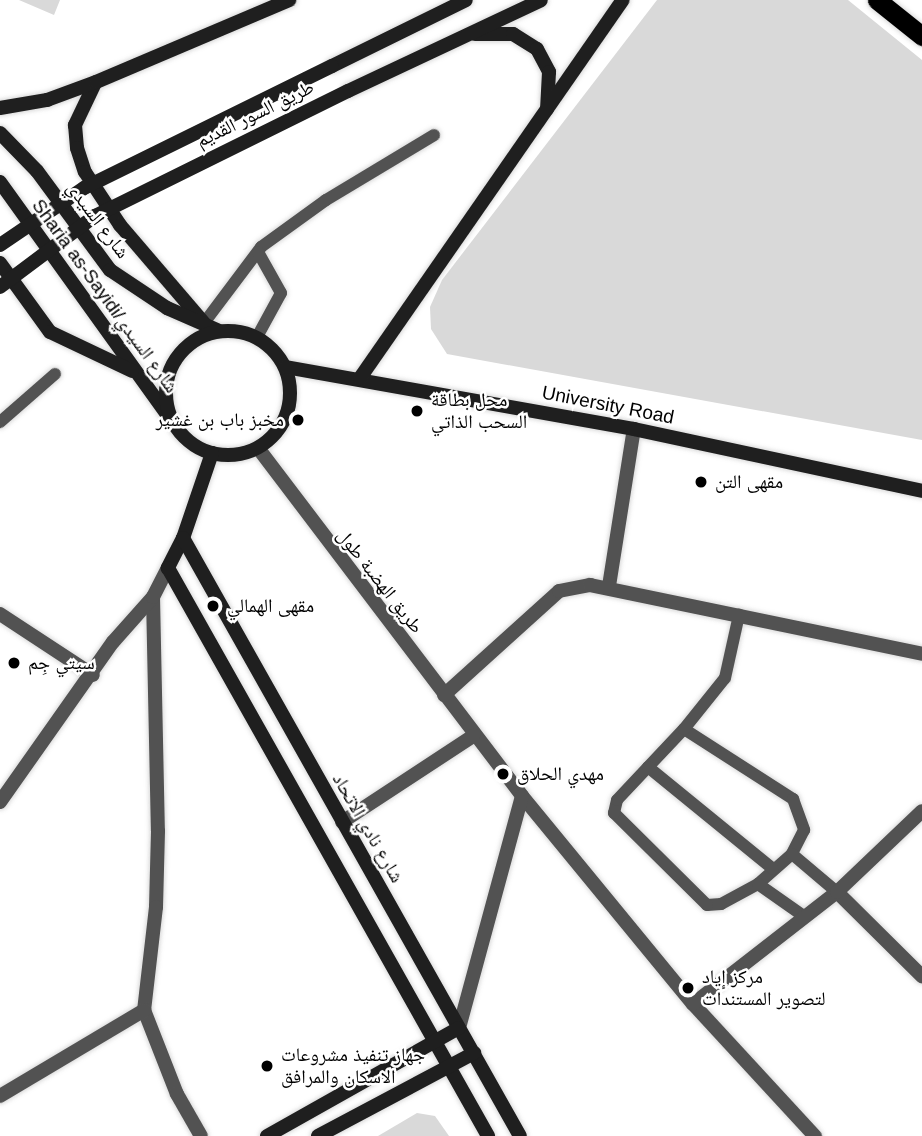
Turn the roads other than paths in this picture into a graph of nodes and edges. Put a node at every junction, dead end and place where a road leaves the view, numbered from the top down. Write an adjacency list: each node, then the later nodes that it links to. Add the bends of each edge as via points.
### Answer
1 (289, 0): 8 (main road)
2 (466, 0): 14 (main road, طريق السور القديم, bridge, via 84,188)
3 (541, 0): 6 (main road, طريق السور القديم)
4 (623, 0): 10 (main road)
5 (877, 0): 7 (highway)
6 (470, 34): 10 (main road, via 513,34 537,49 549,72); 17 (main road, طريق السور القديم, bridge, via 95,216)
7 (922, 36)
8 (96, 82): 9 (main road, via 47,100); 18 (main road, via 75,125 85,172 120,225)
9 (0, 108)
10 (547, 113): 24 (main road)
11 (0, 133): 18 (main road, شارع السيدي, via 37,171 110,270 167,308)
12 (434, 135): 15 (lane, via 326,200)
13 (0, 182): 23 (main road, Sharia as-Sayidi/شارع السيدي, via 79,297)
14 (0, 245)
15 (258, 252): 18 (lane); 20 (lane, via 281,293)
16 (0, 263): 23 (main road, via 50,332 106,355)
17 (0, 287)
18 (204, 323): 19 (main road, شارع السيدي)
19 (217, 330): 20 (main road); 27 (main road, via 179,354 169,373 169,414)
20 (257, 337): 21 (main road, via 274,350)
21 (285, 367): 24 (main road, University Road); 28 (main road, via 291,385 284,422)
22 (55, 374): 25 (lane)
23 (142, 377): 27 (main road, Sharia as-Sayidi/شارع السيدي)
24 (360, 378): 26 (main road, University Road)
25 (0, 422)
26 (634, 429): 30 (main road, University Road); 35 (street)
27 (179, 432): 29 (main road)
28 (258, 448): 29 (main road, via 235,455); 41 (street, طريق الهضبة طول)
29 (212, 453): 33 (main road)
30 (865, 478): 31 (main road); 32 (main road, University Road)
31 (922, 481)
32 (922, 491)
33 (183, 538): 34 (main road); 48 (main road, شارع نادي الاتحاد)
34 (168, 568): 36 (street); 58 (main road)
35 (609, 586): 38 (street); 41 (street, via 559,591)
36 (153, 597): 40 (street, via 113,642); 56 (street, via 158,831 156,907)
37 (0, 614): 40 (street)
38 (738, 615): 39 (street); 42 (lane, via 725,678)
39 (922, 654)
40 (93, 675): 46 (street)
41 (444, 695): 43 (street, طريق الهضبة طول)
42 (684, 729): 44 (lane); 49 (lane, via 793,799 804,831)
43 (473, 736): 45 (street, طريق الهضبة طول); 48 (street)
44 (648, 767): 50 (lane); 51 (lane, via 617,800 614,813 620,824 707,905 721,905)
45 (522, 796): 55 (street, طريق الهضبة طول); 57 (street)
46 (0, 802)
47 (922, 811): 52 (street)
48 (342, 822): 57 (main road, شارع نادي الاتحاد)
49 (792, 854): 50 (lane); 52 (lane)
50 (773, 869): 51 (lane)
51 (758, 884): 53 (lane)
52 (837, 892): 53 (street); 54 (street)
53 (805, 917): 55 (street)
54 (922, 976)
55 (693, 1004): 67 (street, طريق الهضبة طول)
56 (144, 1010): 61 (street); 62 (street, via 177,1094)
57 (459, 1028): 58 (main road); 59 (main road, شارع نادي الاتحاد)
58 (434, 1043): 60 (main road); 63 (main road)
59 (474, 1054): 60 (main road); 66 (main road, شارع نادي الاتحاد)
60 (448, 1067): 64 (main road); 65 (main road)
61 (0, 1096)
62 (201, 1136)
63 (267, 1136)
64 (318, 1136)
65 (488, 1136)
66 (520, 1136)
67 (815, 1136)

